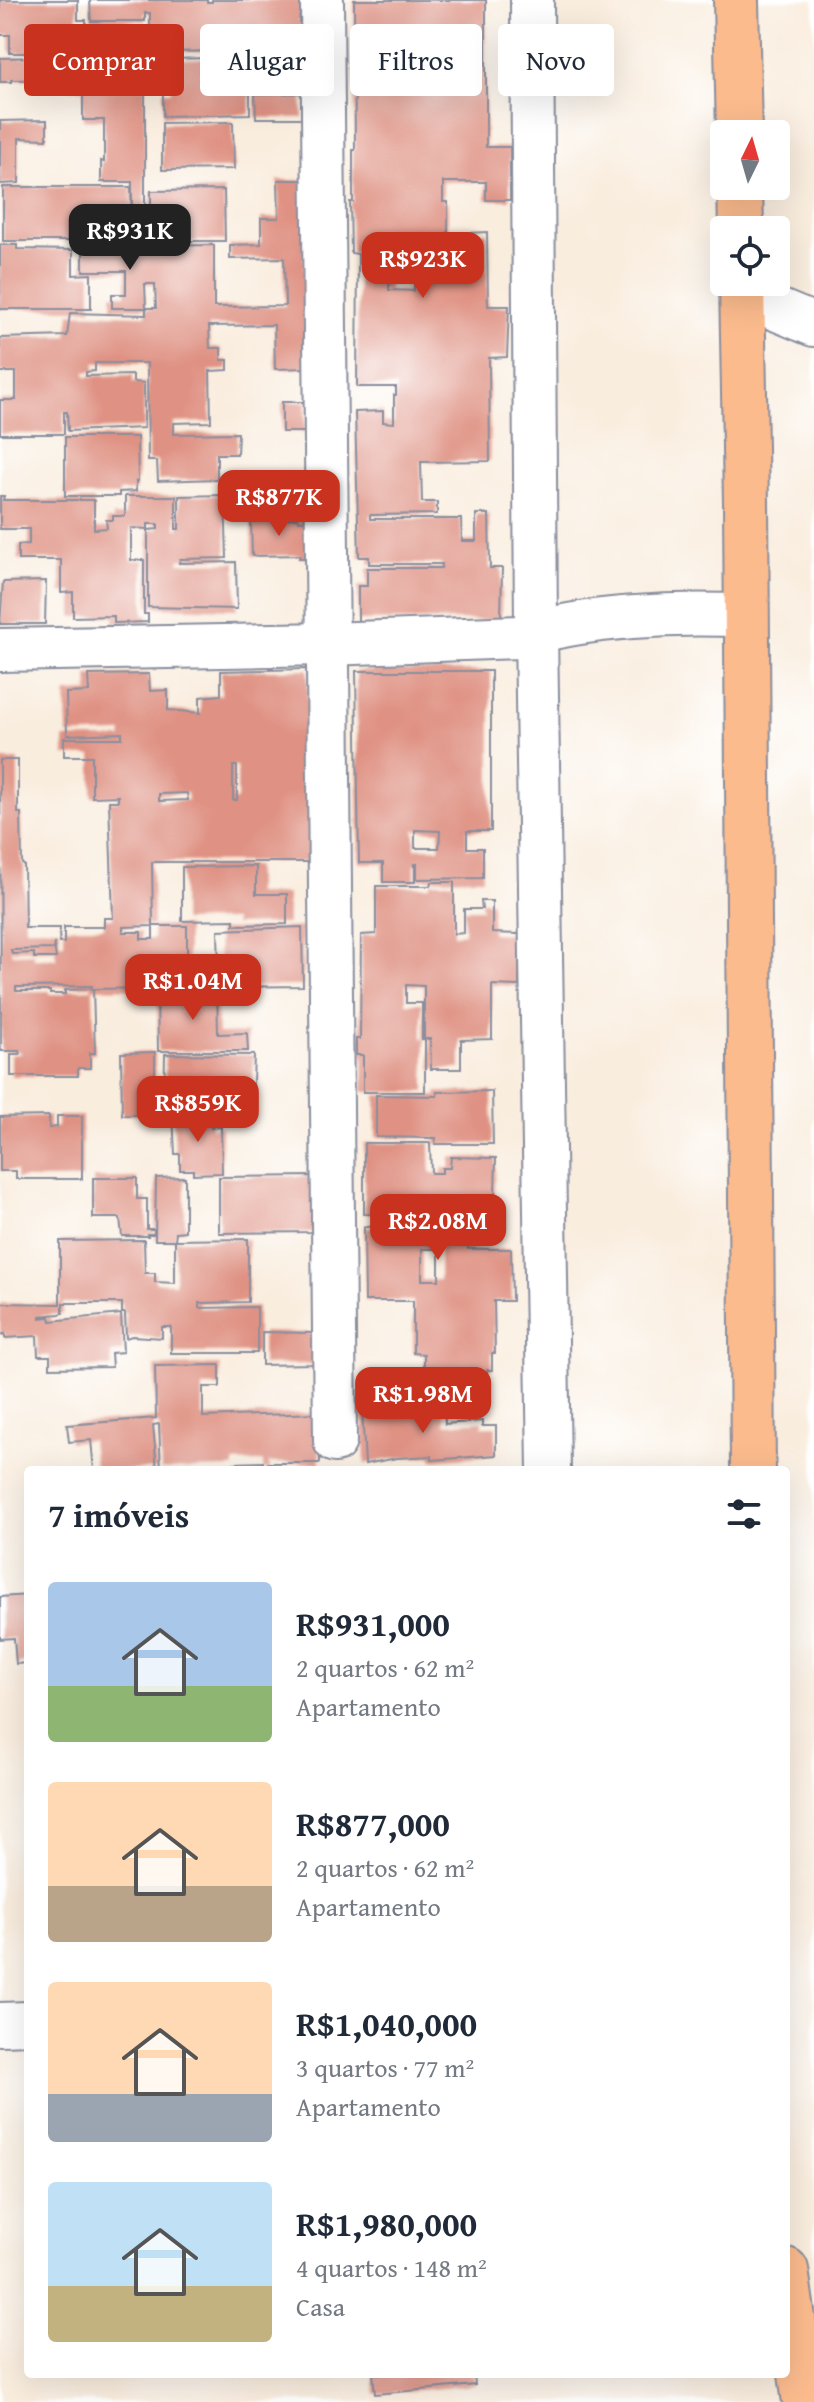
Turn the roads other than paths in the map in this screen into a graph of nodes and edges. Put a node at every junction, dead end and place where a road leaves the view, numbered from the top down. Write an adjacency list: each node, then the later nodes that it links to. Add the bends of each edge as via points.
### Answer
1 (322, 0): 10 (street)
2 (532, 0): 9 (street)
3 (736, 0): 4 (main road)
4 (739, 120)
5 (742, 296): 8 (main road)
6 (758, 296): 7 (street)
7 (814, 325)
8 (747, 616): 9 (street, via 651,617); 14 (main road)
9 (536, 632): 10 (street, via 520,637); 13 (street)
10 (328, 644): 11 (street); 12 (street)
11 (0, 650)
12 (335, 1441)
13 (549, 1466)
14 (753, 1466)
15 (24, 2023): 16 (street)
16 (0, 2024)
17 (790, 2298): 18 (main road)
18 (805, 2402)

